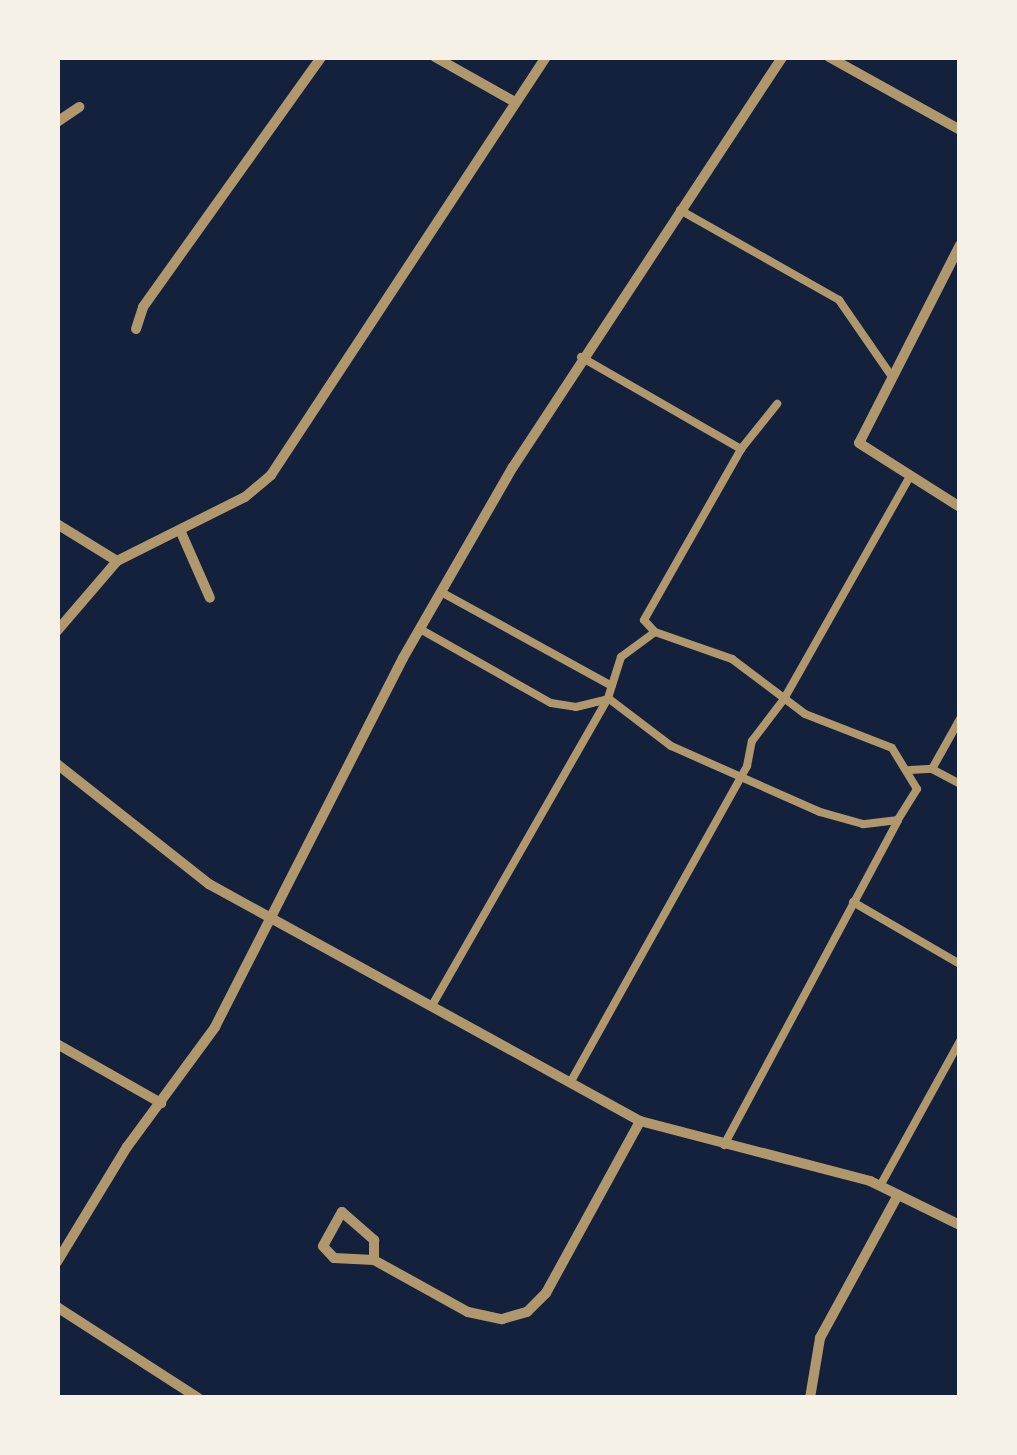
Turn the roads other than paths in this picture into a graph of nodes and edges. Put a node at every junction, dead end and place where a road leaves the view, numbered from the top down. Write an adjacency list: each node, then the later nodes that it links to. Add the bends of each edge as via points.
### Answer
1 (321, 57): 12 (street, via 143,308)
2 (435, 57): 6 (street)
3 (546, 57): 6 (street)
4 (782, 57): 10 (street)
5 (829, 57): 9 (street)
6 (513, 101): 20 (street, via 271,476)
7 (79, 107): 8 (street)
8 (57, 122)
9 (960, 130)
10 (679, 209): 13 (street); 14 (street, via 839,300)
11 (960, 245): 14 (street)
12 (136, 329)
13 (580, 357): 16 (street); 22 (street)
14 (890, 374): 17 (street, via 859,443)
15 (776, 404): 16 (street)
16 (741, 449): 26 (street, via 644,620)
17 (909, 478): 18 (street); 29 (street)
18 (960, 507)
19 (57, 524): 21 (street)
20 (180, 530): 21 (street); 23 (street)
21 (117, 561): 25 (street)
22 (442, 592): 24 (street); 27 (street)
23 (210, 598)
24 (420, 629): 28 (street, via 551,703 576,707); 38 (street)
25 (57, 631)
26 (655, 632): 27 (street, via 621,656); 29 (street, via 732,659)
27 (612, 686): 28 (street)
28 (608, 698): 34 (street, via 671,746); 40 (street)
29 (784, 699): 33 (street, via 892,748); 34 (street, via 752,741)
30 (960, 719): 32 (street)
31 (57, 764): 38 (street, via 209,884)
32 (932, 769): 33 (street); 35 (street)
33 (910, 770): 36 (street, via 916,789)
34 (740, 777): 36 (street, via 863,824); 43 (street)
35 (960, 784)
36 (898, 820): 37 (street)
37 (853, 902): 39 (street); 46 (street)
38 (267, 918): 40 (street); 44 (street, via 215,1027)
39 (960, 964)
40 (434, 1002): 43 (street)
41 (960, 1042): 47 (street)
42 (57, 1044): 44 (street)
43 (569, 1083): 45 (street)
44 (161, 1103): 51 (street)
45 (640, 1120): 46 (street); 50 (street, via 546,1293 527,1312 484,1318)
46 (724, 1145): 47 (street)
47 (880, 1186): 48 (street)
48 (898, 1195): 49 (street); 54 (street, via 820,1338)
49 (960, 1225)
50 (374, 1260): 50 (street, via 374,1240 342,1212 323,1246 334,1258)
51 (57, 1262)
52 (57, 1307): 53 (street)
53 (198, 1398)
54 (810, 1398)

